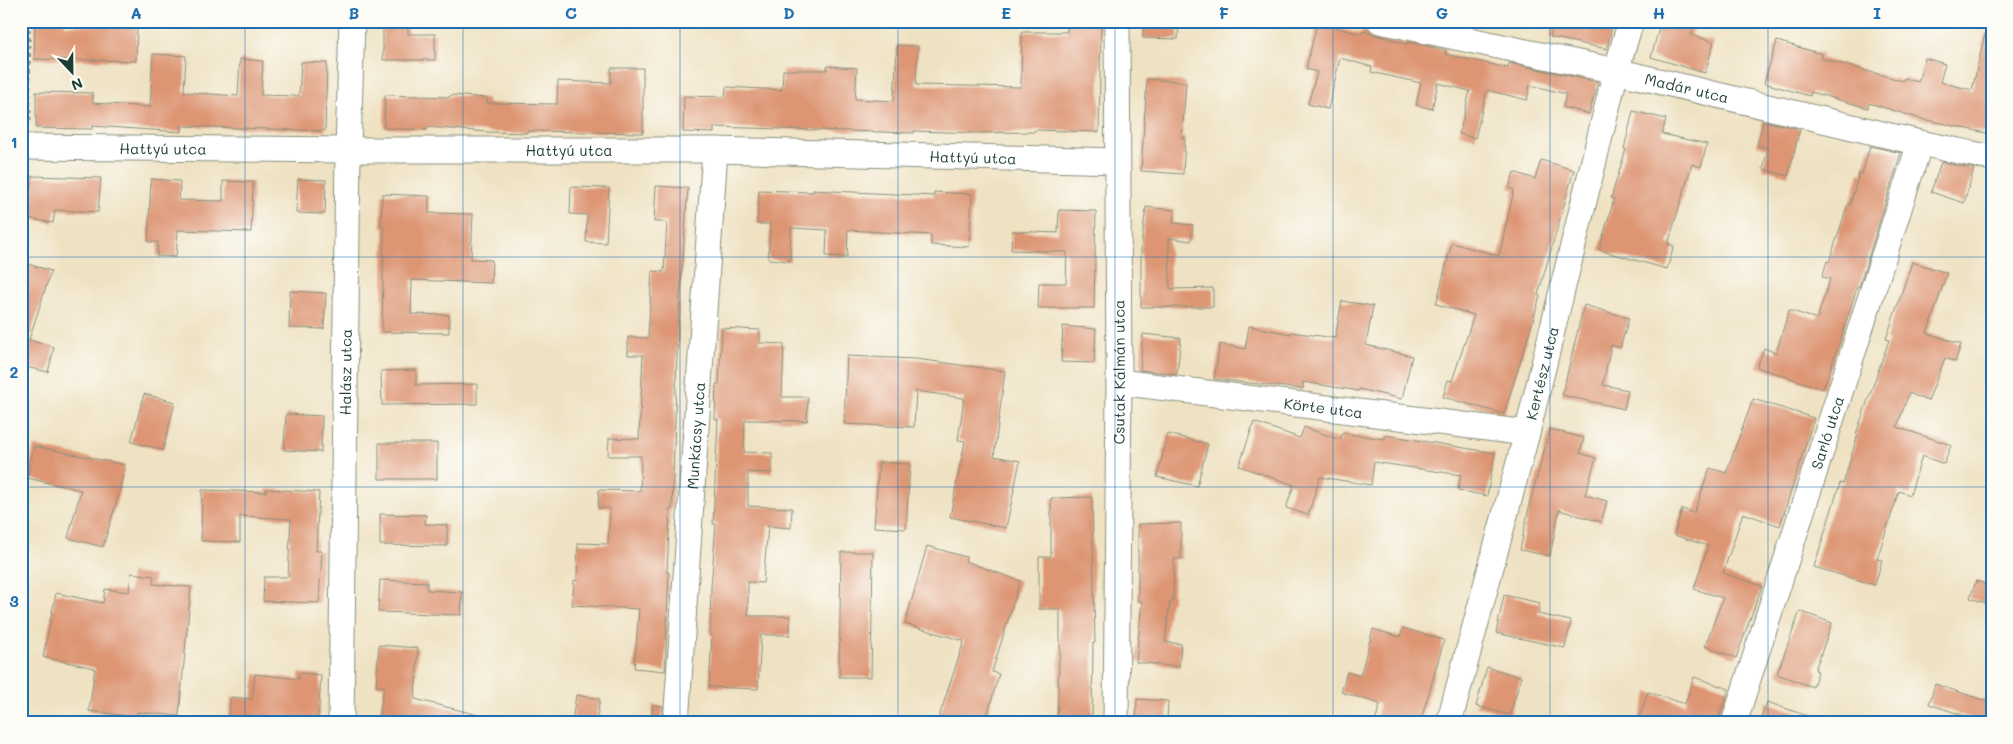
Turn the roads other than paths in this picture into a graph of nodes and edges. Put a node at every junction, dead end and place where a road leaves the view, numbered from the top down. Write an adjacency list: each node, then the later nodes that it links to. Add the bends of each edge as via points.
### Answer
1 (352, 21): 8 (street, Halász utca)
2 (1117, 21): 11 (street, Csutak Kálmán utca)
3 (1380, 21): 5 (street, Madár utca)
4 (1631, 21): 5 (street, Kertész utca)
5 (1616, 71): 6 (street, Madár utca); 13 (street, Kertész utca)
6 (1920, 143): 10 (street, Madár utca); 18 (street, Sarló utca)
7 (27, 147): 8 (street, Hattyú utca)
8 (348, 150): 9 (street, Hattyú utca); 14 (street, Halász utca)
9 (715, 150): 11 (street, Hattyú utca); 15 (street, Munkácsy utca)
10 (1992, 158)
11 (1116, 161): 12 (street, Csutak Kálmán utca)
12 (1119, 382): 13 (street, Körte utca); 16 (street, Csutak Kálmán utca)
13 (1527, 433): 17 (street, Kertész utca)
14 (341, 723)
15 (676, 723)
16 (1116, 723)
17 (1450, 723)
18 (1734, 723)

